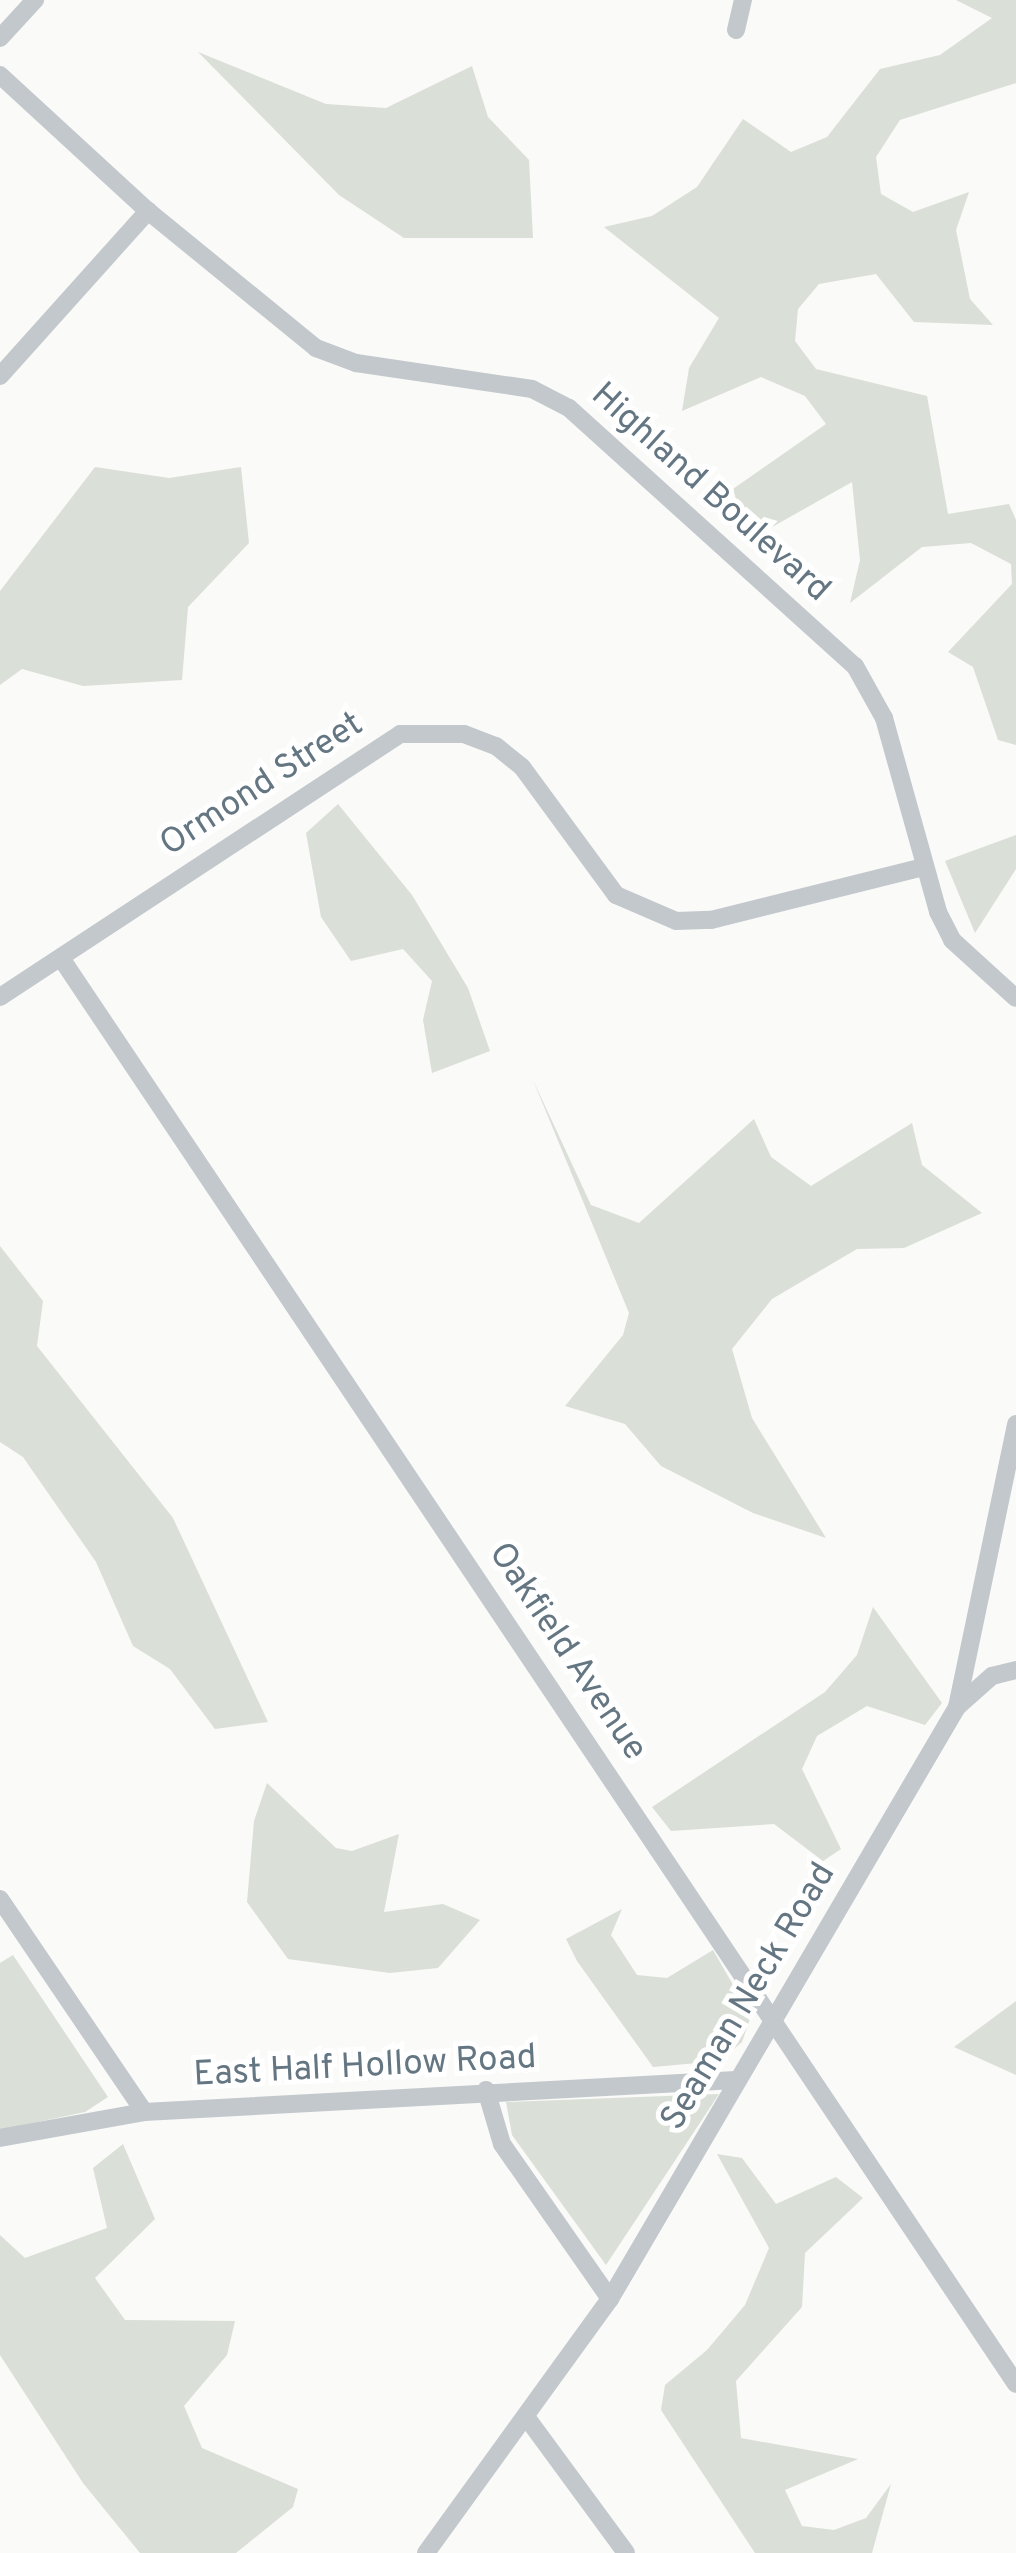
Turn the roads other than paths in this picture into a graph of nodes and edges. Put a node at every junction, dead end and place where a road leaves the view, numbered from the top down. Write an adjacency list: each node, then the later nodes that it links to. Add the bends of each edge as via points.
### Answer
1 (36, 0): 4 (street)
2 (744, 0): 3 (street)
3 (736, 30)
4 (0, 38)
5 (0, 75): 6 (street, Highland Boulevard)
6 (148, 212): 7 (street); 8 (street, Highland Boulevard, via 316,348 356,363 532,388 569,408 871,686)
7 (0, 376)
8 (924, 867): 9 (street, Ormond Street, via 711,920 676,921 616,895 522,767 496,746 428,730 400,734 373,749); 11 (street, Highland Boulevard, via 952,940)
9 (60, 958): 10 (street, Ormond Street); 16 (street, Oakfield Avenue)
10 (0, 997)
11 (1016, 998)
12 (1016, 1424): 14 (street, Seaman Neck Road)
13 (1016, 1670): 14 (street, via 992,1676)
14 (957, 1707): 16 (street, Seaman Neck Road)
15 (0, 1899): 19 (street)
16 (776, 2019): 17 (street, Seaman Neck Road); 22 (street, Oakfield Avenue)
17 (736, 2080): 18 (street, East Half Hollow Road); 21 (street, Seaman Neck Road)
18 (486, 2090): 19 (street, East Half Hollow Road); 21 (street, via 502,2144)
19 (144, 2112): 20 (street, East Half Hollow Road)
20 (0, 2138)
21 (610, 2299): 23 (street, Seaman Neck Road)
22 (1016, 2384)
23 (527, 2418): 24 (street, Seaman Neck Road); 25 (street)
24 (426, 2553)
25 (626, 2553)

